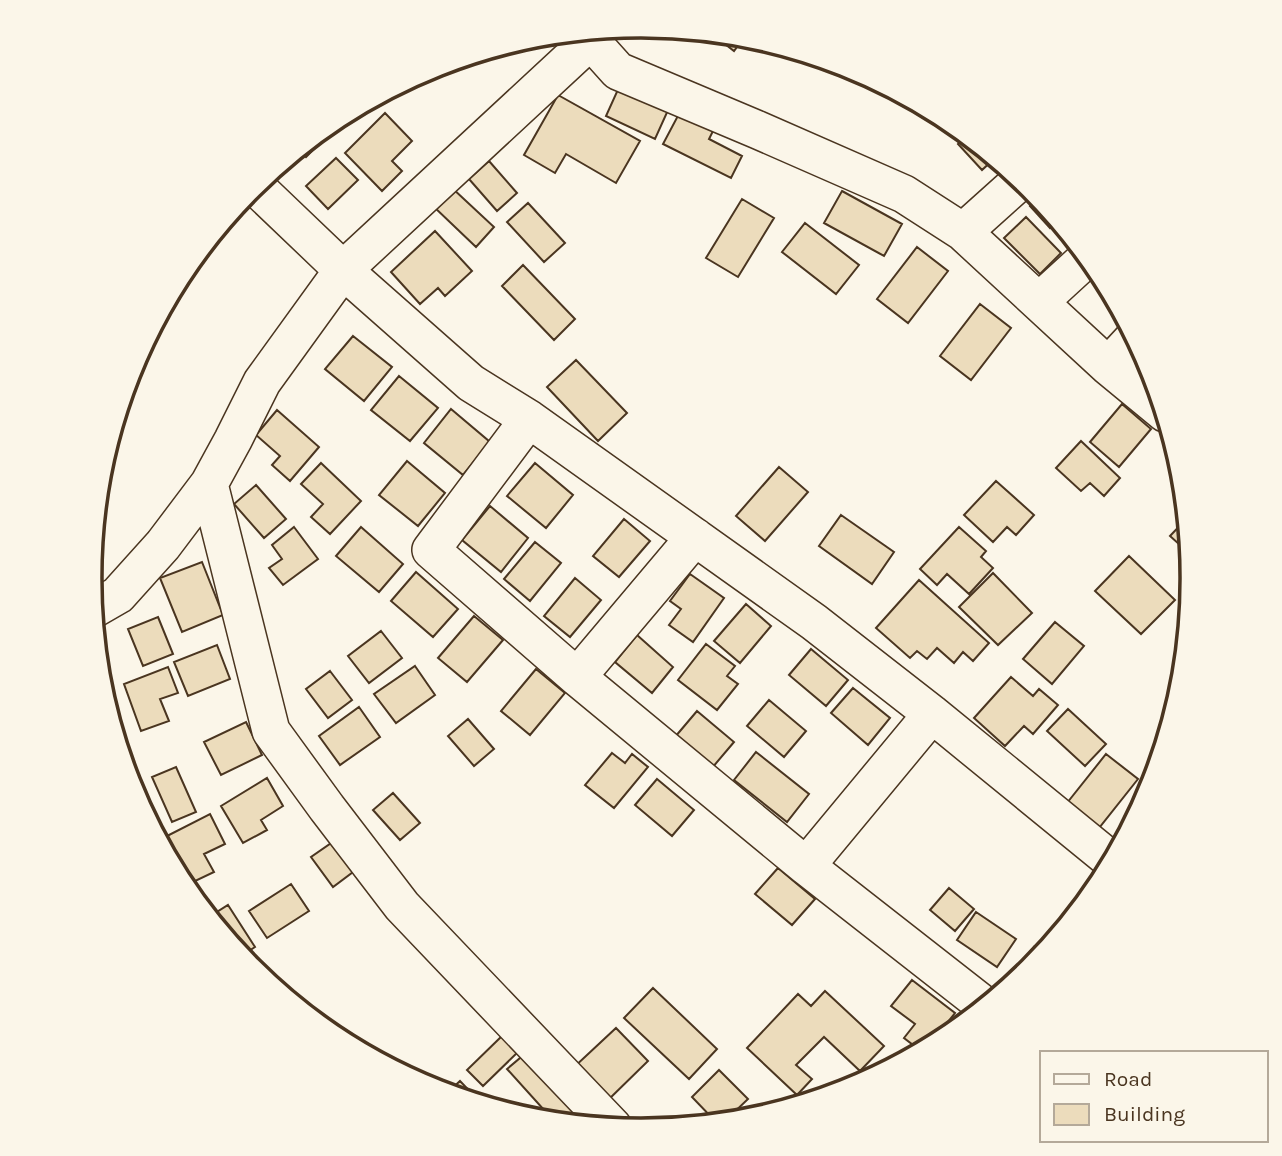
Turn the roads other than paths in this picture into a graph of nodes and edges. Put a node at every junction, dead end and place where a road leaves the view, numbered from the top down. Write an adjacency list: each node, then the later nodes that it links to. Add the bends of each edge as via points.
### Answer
1 (596, 41): 5 (street, via 618,71 904,194)
2 (583, 42): 7 (street)
3 (1013, 188): 5 (street)
4 (263, 194): 7 (street)
5 (963, 232): 8 (street)
6 (1080, 264): 8 (street)
7 (343, 270): 12 (street, via 471,383); 13 (street, via 262,382)
8 (1039, 302): 10 (street)
9 (1128, 345): 10 (street)
10 (1108, 366): 11 (street)
11 (1150, 401)
12 (530, 419): 14 (street); 16 (street, via 431,550)
13 (209, 484): 15 (street, via 163,545 118,595); 21 (street, via 271,731 402,906)
14 (695, 537): 16 (street); 17 (street)
15 (103, 604)
16 (577, 677): 19 (street)
17 (932, 714): 18 (street); 19 (street)
18 (1104, 855)
19 (806, 866): 20 (street)
20 (977, 1000)
21 (602, 1116)

